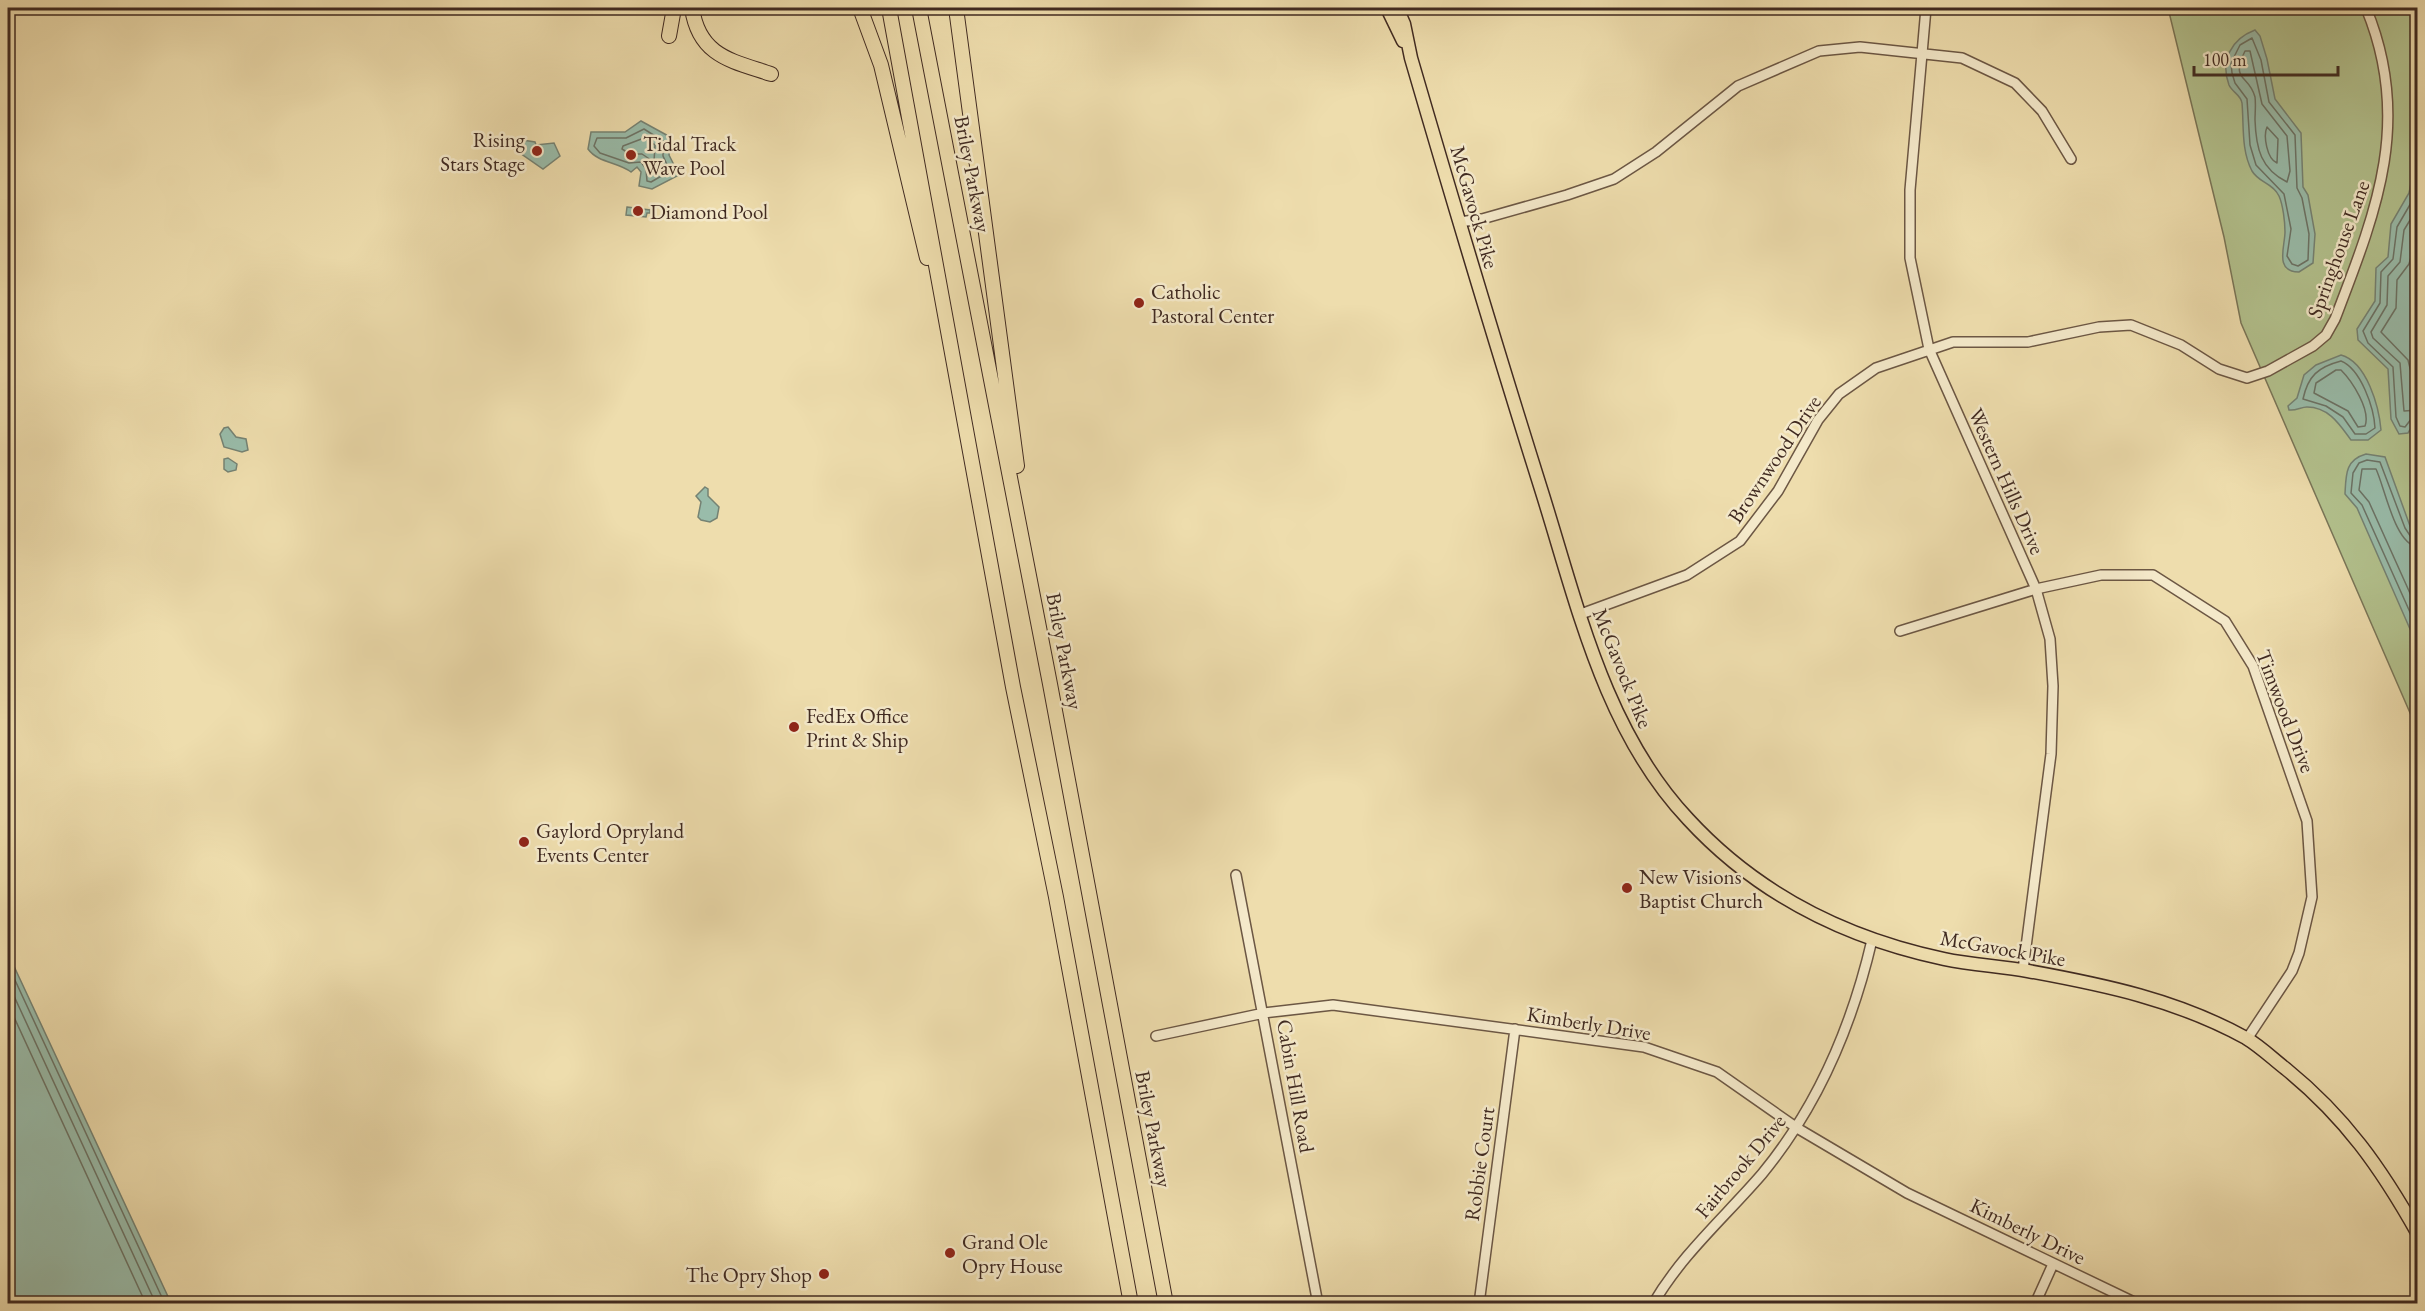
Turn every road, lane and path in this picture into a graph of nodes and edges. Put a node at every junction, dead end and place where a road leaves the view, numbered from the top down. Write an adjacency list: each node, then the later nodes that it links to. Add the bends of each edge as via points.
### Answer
1 (674, 8): 11 (highway)
2 (693, 8): 14 (highway, via 704,39 724,59)
3 (860, 8): 18 (highway, via 881,65)
4 (889, 8): 18 (highway)
5 (919, 8): 22 (highway, Briley Parkway)
6 (956, 8): 22 (highway)
7 (1387, 8): 13 (main road, McGavock Pike)
8 (1397, 8): 13 (main road, McGavock Pike)
9 (1926, 8): 12 (street, Western Hills Drive)
10 (2366, 8): 17 (street, Springhouse Lane, via 2374,27 2388,110 2389,142 2379,195 2335,320 2313,346 2247,378 2219,369 2181,345 2131,325 2099,327 2028,342 1953,342)
11 (669, 36)
12 (1922, 54): 15 (street, via 1962,58 2015,83 2042,111); 16 (street, via 1860,47 1819,51 1738,86 1656,152 1614,179 1482,219); 17 (street, Western Hills Drive, via 1910,190 1910,258)
13 (1411, 58): 16 (main road, McGavock Pike)
14 (771, 74)
15 (2071, 159)
16 (1459, 222): 20 (main road, McGavock Pike)
17 (1929, 349): 19 (street, Western Hills Drive); 20 (street, Brownwood Drive, via 1876,368 1839,394 1818,420 1778,491 1740,541 1687,575)
18 (958, 394): 33 (highway)
19 (2036, 590): 21 (street, Timwood Drive); 25 (street, Western Hills Drive, via 2050,639 2051,754); 29 (street, Timwood Drive, via 2101,575 2153,575 2225,621 2253,666 2307,820 2312,897 2300,953 2292,971)
20 (1581, 614): 24 (main road, McGavock Pike, via 1622,727 1686,818 1724,855 1766,887 1808,912)
21 (1900, 631)
22 (1042, 641): 34 (highway, Briley Parkway)
23 (1236, 875): 26 (street, Cabin Hill Road)
24 (1872, 940): 25 (main road, McGavock Pike, via 1942,959); 30 (street, Fairbrook Drive, via 1843,1034)
25 (2023, 970): 29 (main road, McGavock Pike, via 2130,990 2193,1013)
26 (1264, 1013): 27 (street, Kimberly Drive, via 1333,1005); 28 (street, Kimberly Drive); 35 (street, Cabin Hill Road)
27 (1515, 1029): 30 (street, Kimberly Drive, via 1644,1047 1717,1072); 36 (street, Robbie Court)
28 (1156, 1036)
29 (2247, 1039): 31 (main road, McGavock Pike, via 2307,1087 2347,1128 2388,1181)
30 (1797, 1128): 32 (street, Kimberly Drive, via 1907,1193); 37 (street, Fairbrook Drive, via 1762,1174 1692,1250)
31 (2418, 1234)
32 (2053, 1263): 38 (street); 39 (street, Kimberly Drive)
33 (1131, 1304)
34 (1166, 1304)
35 (1318, 1304)
36 (1479, 1304)
37 (1653, 1304)
38 (2035, 1304)
39 (2138, 1304)

